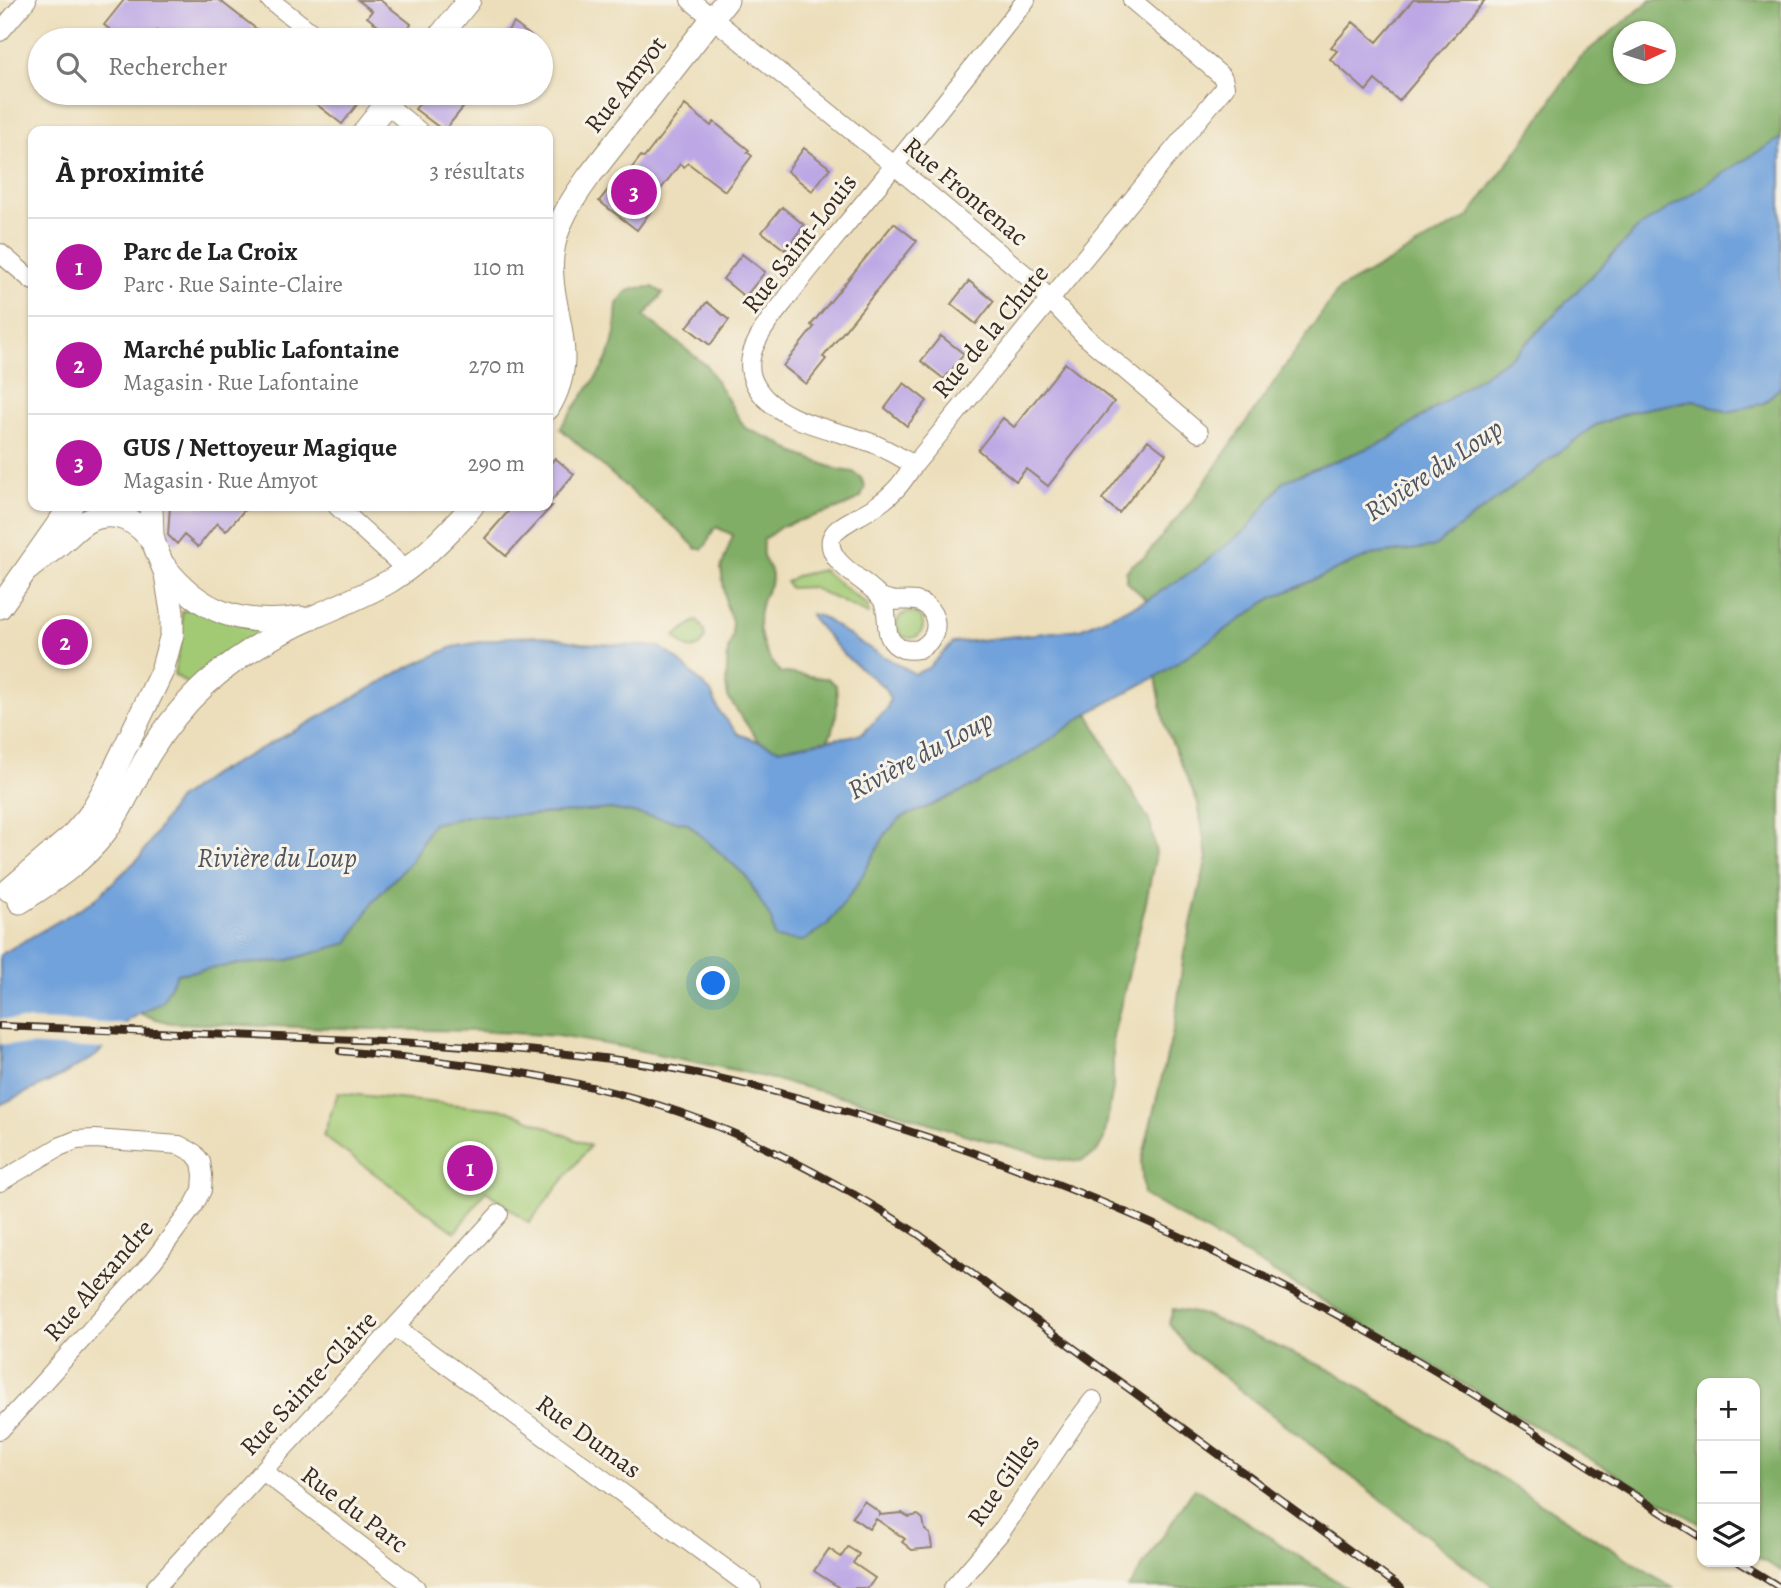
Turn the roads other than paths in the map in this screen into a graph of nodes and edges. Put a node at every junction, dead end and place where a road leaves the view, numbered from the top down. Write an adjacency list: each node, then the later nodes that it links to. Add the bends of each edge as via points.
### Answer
1 (27, 0): 10 (street)
2 (270, 0): 8 (street)
3 (468, 0): 9 (main road)
4 (690, 0): 7 (street, Rue Frontenac)
5 (1026, 0): 15 (street, Rue Saint-Louis)
6 (1132, 0): 20 (street, Rue de la Chute, via 1225,82 1222,92)
7 (719, 9): 15 (street, Rue Frontenac); 16 (main road, Rue Amyot, via 572,199)
8 (306, 28)
9 (446, 28)
10 (0, 32)
11 (385, 105): 13 (main road)
12 (398, 105): 14 (street)
13 (369, 126)
14 (415, 126)
15 (895, 166): 20 (street, Rue Frontenac, via 1028,277); 23 (street, Rue Saint-Louis, via 763,330 755,343 750,372 766,401 806,422 872,443)
16 (553, 238)
17 (0, 253): 18 (street)
18 (28, 277)
19 (553, 283): 21 (main road, Rue Amyot, via 563,355)
20 (1049, 300): 22 (street, Rue Frontenac); 23 (street, Rue de la Chute)
21 (553, 396)
22 (1199, 433)
23 (914, 466): 31 (street, Rue de la Chute, via 879,505 841,526 831,539 837,560)
24 (68, 511): 29 (main road)
25 (151, 511): 28 (main road)
26 (342, 511): 30 (street)
27 (467, 511): 30 (main road)
28 (158, 554): 29 (main road, via 146,532 127,519 100,517 82,524); 33 (main road, via 174,579 216,610 265,622); 34 (main road, via 172,601 173,624 157,684 89,816)
29 (28, 569): 32 (main road)
30 (407, 570): 33 (main road)
31 (879, 596)
32 (0, 607)
33 (308, 620): 34 (main road, via 247,653 192,697 159,738 113,820 68,869)
34 (9, 891)
35 (0, 1182): 39 (street, Rue Alexandre, via 59,1147 95,1139 179,1145 194,1153 204,1175 193,1208 153,1261)
36 (499, 1213): 37 (street, Rue Sainte-Claire)
37 (395, 1327): 40 (street, Rue Sainte-Claire); 43 (street, Rue Dumas)
38 (1093, 1400): 44 (street, Rue Gilles, via 1001,1532)
39 (0, 1430)
40 (262, 1471): 41 (street, Rue Sainte-Claire); 42 (street, Rue du Parc)
41 (155, 1588)
42 (416, 1588)
43 (752, 1588)
44 (953, 1588)

